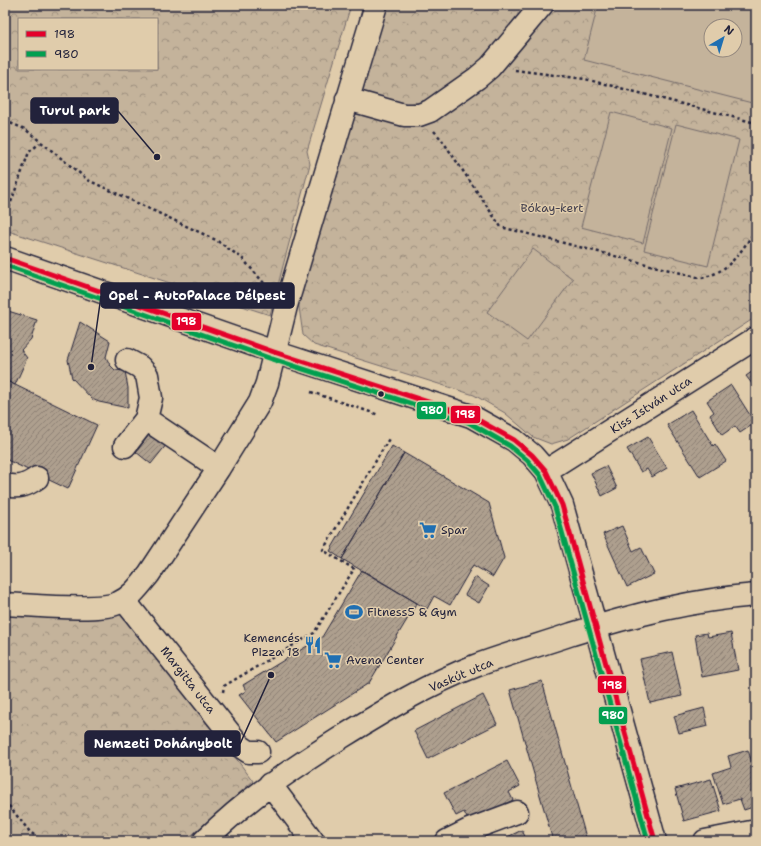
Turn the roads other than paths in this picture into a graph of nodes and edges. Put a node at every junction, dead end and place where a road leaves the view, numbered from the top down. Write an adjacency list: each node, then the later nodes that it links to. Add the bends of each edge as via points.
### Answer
1 (376, 5): 3 (street)
2 (542, 5): 3 (street, via 490,67 430,111 419,115 404,115)
3 (347, 99): 6 (street)
4 (5, 258): 6 (street)
5 (756, 338): 11 (street, Kiss István utca)
6 (274, 352): 10 (street, via 260,402); 11 (street, via 471,416 514,440)
7 (127, 360): 8 (street, via 140,367 147,375 151,398)
8 (146, 419): 9 (street); 10 (street)
9 (125, 446)
10 (219, 468): 15 (street, via 149,574 137,590)
11 (546, 471): 17 (street, via 562,505)
12 (37, 478): 13 (street, via 26,486)
13 (5, 485)
14 (756, 595): 17 (street, Vaskút utca, via 673,606)
15 (124, 600): 16 (street, via 108,607); 18 (street, Margitta utca, via 240,746 250,752)
16 (5, 604)
17 (596, 627): 19 (street, Vaskút utca, via 474,667 409,697); 25 (street)
18 (258, 752)
19 (270, 784): 22 (street, Vaskút utca); 23 (street)
20 (517, 812): 24 (street)
21 (756, 832): 26 (street)
22 (204, 841)
23 (313, 841)
24 (447, 841)
25 (654, 841)
26 (705, 841)

